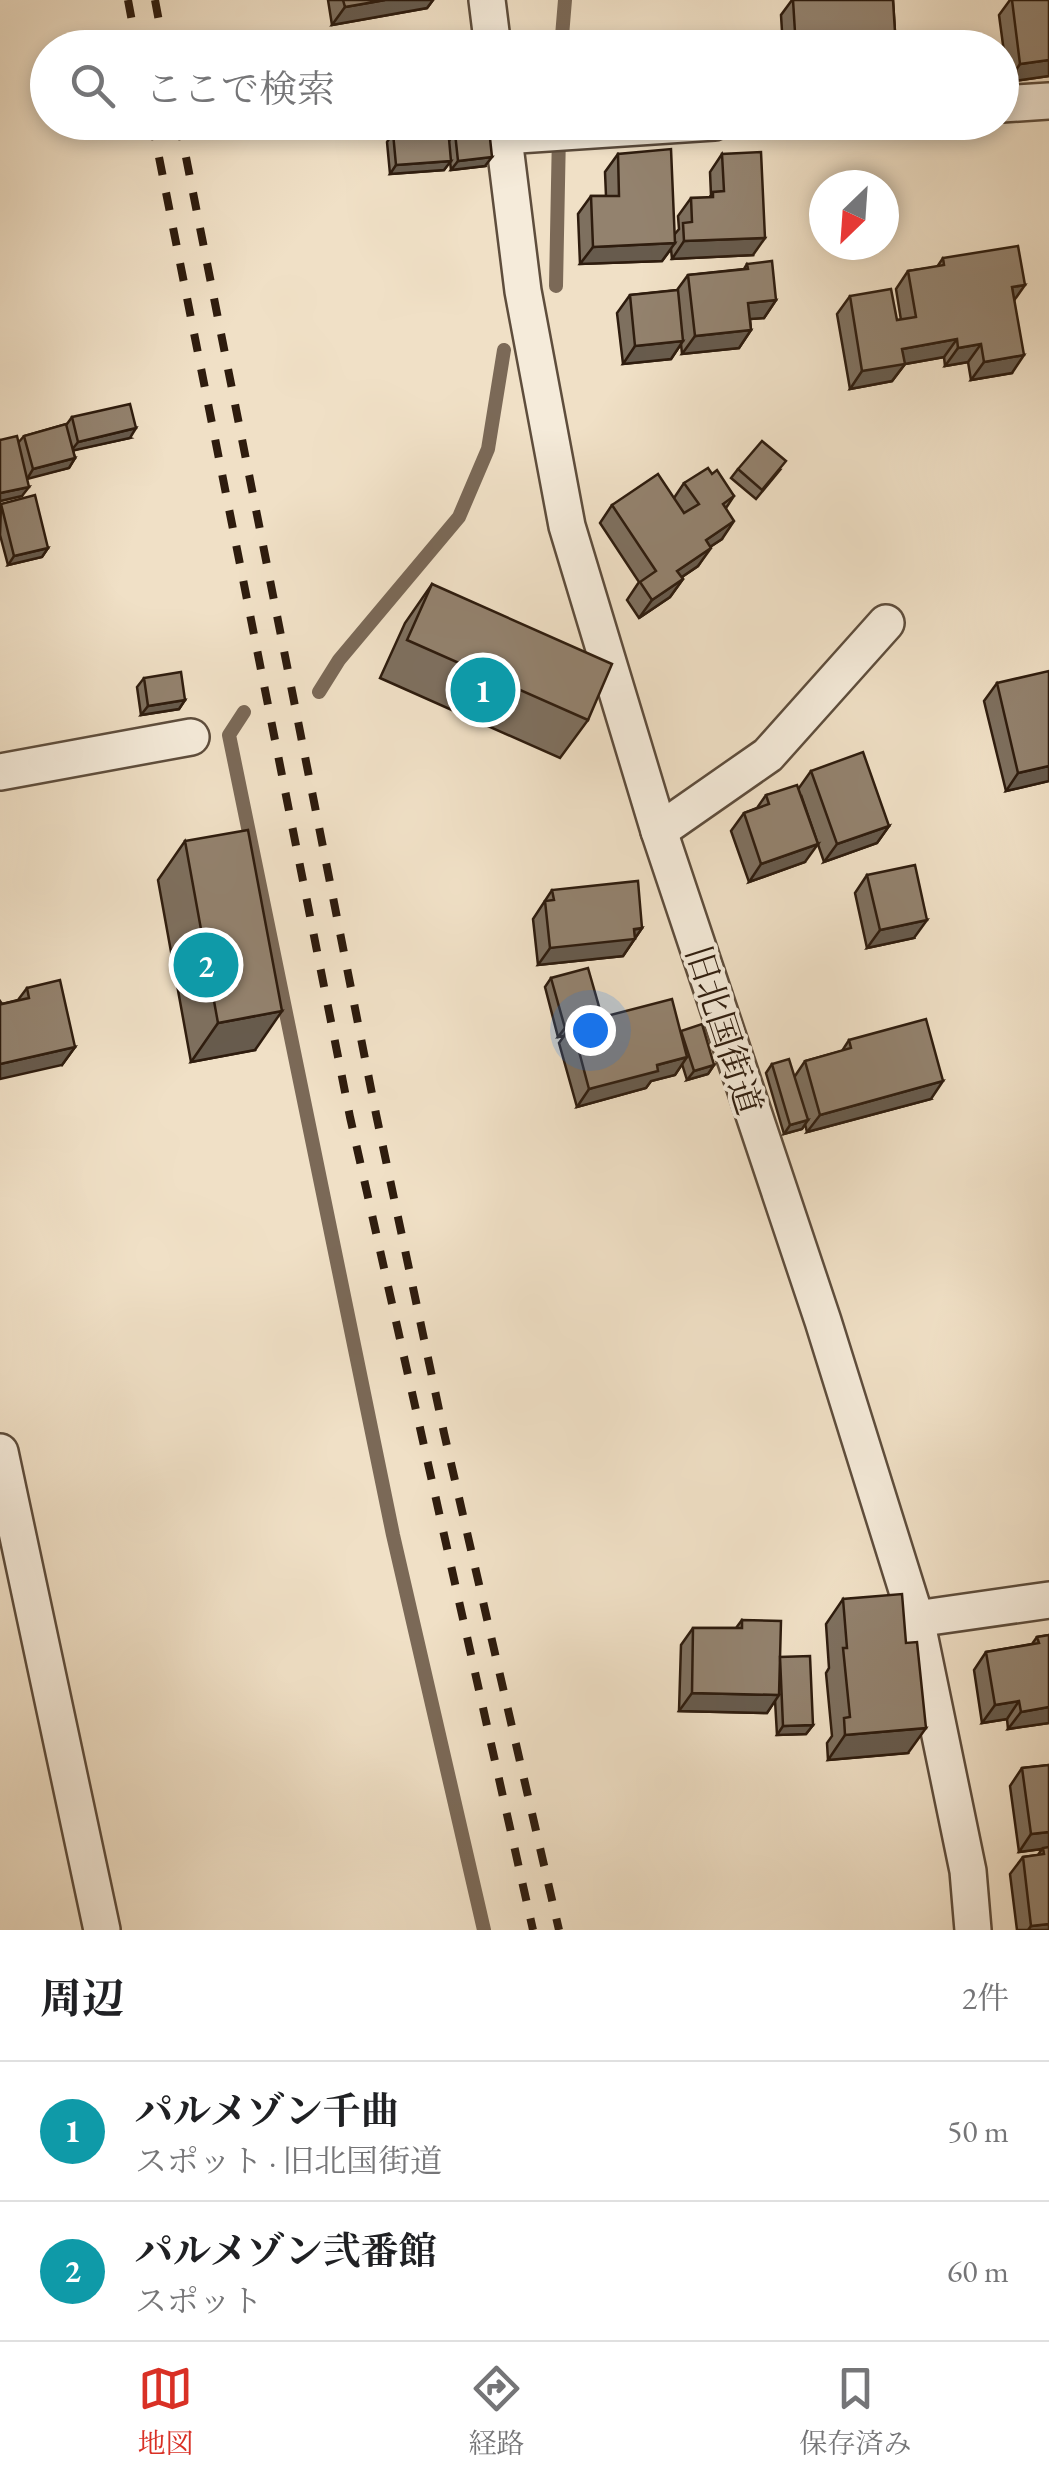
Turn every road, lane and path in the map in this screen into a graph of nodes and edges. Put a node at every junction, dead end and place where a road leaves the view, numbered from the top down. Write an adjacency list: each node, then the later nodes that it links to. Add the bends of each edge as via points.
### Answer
1 (487, 0): 2 (street)
2 (490, 30)
3 (1049, 101): 4 (street)
4 (1019, 103)
5 (515, 140): 9 (street, 旧北国街道, via 523,292 567,526)
6 (886, 623): 9 (street, via 768,755)
7 (191, 738): 8 (street)
8 (0, 772)
9 (659, 831): 12 (street, 旧北国街道)
10 (0, 1452): 13 (street)
11 (1049, 1600): 12 (street)
12 (916, 1619): 14 (street, 旧北国街道, via 968,1871)
13 (102, 1930)
14 (973, 1930)

